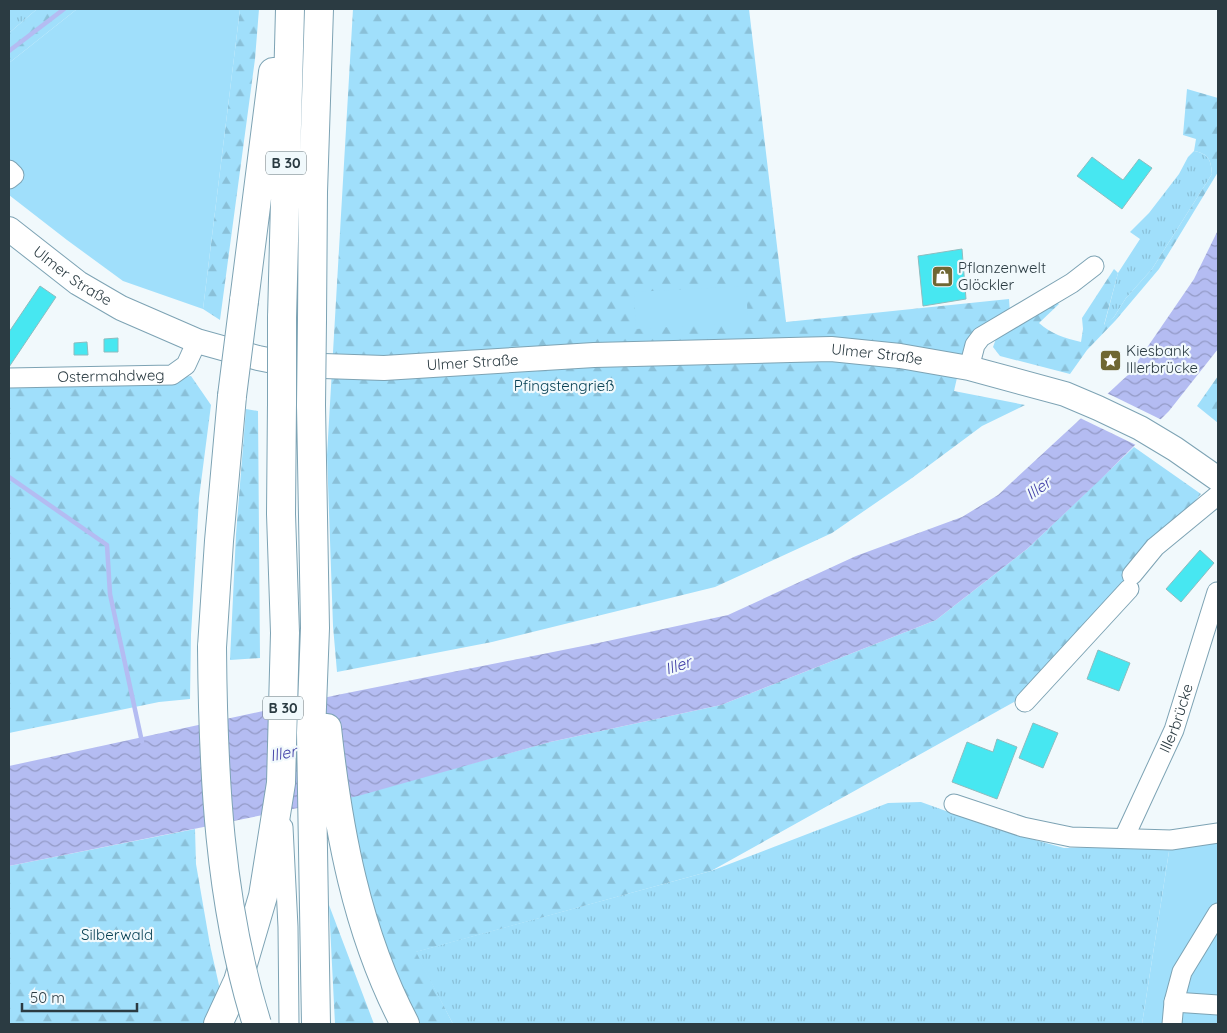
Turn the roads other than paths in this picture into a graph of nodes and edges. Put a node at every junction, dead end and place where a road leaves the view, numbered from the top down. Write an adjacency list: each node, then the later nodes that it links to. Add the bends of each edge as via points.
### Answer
1 (283, 9): 25 (highway, bridge, via 232,396 212,647 217,813 234,931)
2 (290, 9): 19 (highway, B 30, bridge, via 282,318 281,514 285,633)
3 (319, 9): 14 (highway, B 30, bridge, via 311,405)
4 (9, 170): 5 (street, via 14,175)
5 (9, 179)
6 (9, 228): 8 (main road, Ulmer Straße, via 78,283 121,308)
7 (1094, 266): 9 (street, via 1072,283 981,337 975,345)
8 (197, 341): 9 (main road, Ulmer Straße, via 258,358 303,365 384,368 594,355 831,349); 10 (street, Ostermahdweg, via 186,365 172,375)
9 (969, 368): 11 (main road, Ulmer Straße, via 1054,391 1098,408 1140,428)
10 (9, 378)
11 (1210, 473)
12 (1218, 494): 15 (street, via 1155,547 1131,582)
13 (1217, 592): 18 (street, Illerbrücke, via 1174,730)
14 (315, 628): 28 (highway, B 30, via 310,733); 29 (highway, via 332,782 351,878 371,943)
15 (1025, 702)
16 (954, 804): 18 (street, via 1023,828 1070,837)
17 (1218, 833): 18 (street, via 1172,840)
18 (1124, 838)
19 (274, 894): 21 (highway); 27 (street)
20 (1218, 912): 22 (street, via 1182,972)
21 (248, 949): 24 (highway, via 238,981); 26 (street, via 255,992)
22 (1174, 1002): 23 (street); 30 (street)
23 (1218, 1005)
24 (218, 1024)
25 (257, 1024)
26 (267, 1024)
27 (289, 1024)
28 (316, 1024)
29 (405, 1024)
30 (1172, 1024)

